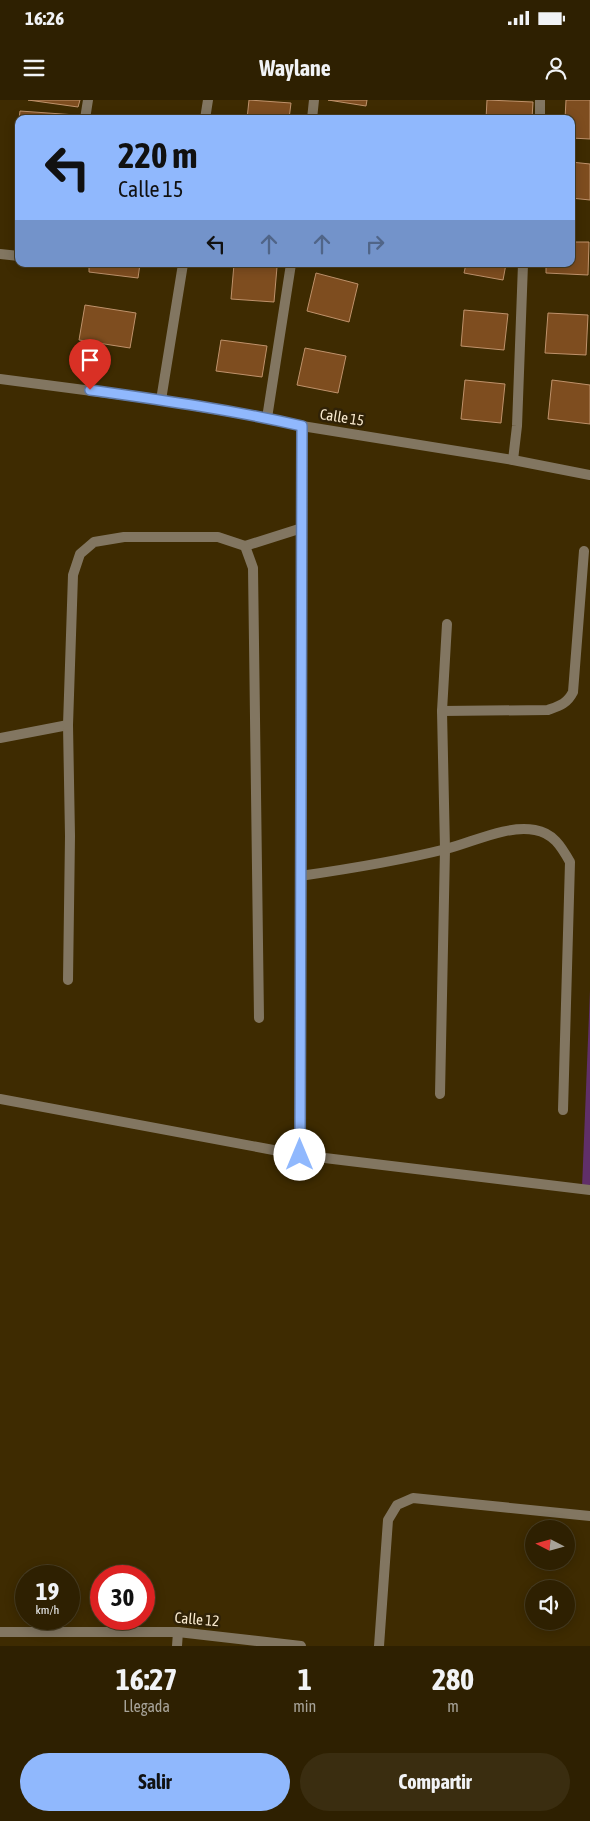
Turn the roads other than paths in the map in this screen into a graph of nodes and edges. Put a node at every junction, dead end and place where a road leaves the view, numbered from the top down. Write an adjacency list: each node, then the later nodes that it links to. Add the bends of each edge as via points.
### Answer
1 (88, 100): 5 (street)
2 (208, 100): 6 (street)
3 (314, 100): 7 (street)
4 (540, 100): 8 (street)
5 (86, 115)
6 (206, 115)
7 (312, 115)
8 (540, 115)
9 (0, 254): 10 (street)
10 (15, 256)
11 (183, 267): 15 (street)
12 (290, 267): 16 (street)
13 (523, 267): 18 (street)
14 (0, 379): 15 (street, Calle 15)
15 (162, 400): 16 (street, Calle 15)
16 (267, 418): 17 (street, Calle 15)
17 (302, 426): 18 (street, Calle 15); 20 (street)
18 (513, 460): 19 (street, Calle 15)
19 (590, 474)
20 (302, 528): 21 (street); 28 (street)
21 (244, 546): 25 (street, via 218,537 124,537 94,542 80,554 73,575); 30 (street, via 253,568)
22 (584, 551): 24 (street, via 573,692 569,699 548,710)
23 (447, 624): 24 (street)
24 (442, 711): 27 (street)
25 (68, 725): 26 (street); 29 (street)
26 (0, 738)
27 (445, 849): 28 (street); 31 (street); 33 (street, via 514,829 536,830 552,836 570,862)
28 (300, 876): 34 (street)
29 (68, 980)
30 (260, 1018)
31 (440, 1094)
32 (0, 1099): 34 (street)
33 (563, 1110)
34 (300, 1155): 35 (street)
35 (590, 1190)
36 (590, 1516): 41 (street, via 413,1498 397,1505 388,1520)
37 (0, 1632): 38 (street, Calle 12)
38 (178, 1632): 39 (street); 40 (street, Calle 12)
39 (177, 1646)
40 (301, 1646)
41 (379, 1646)

